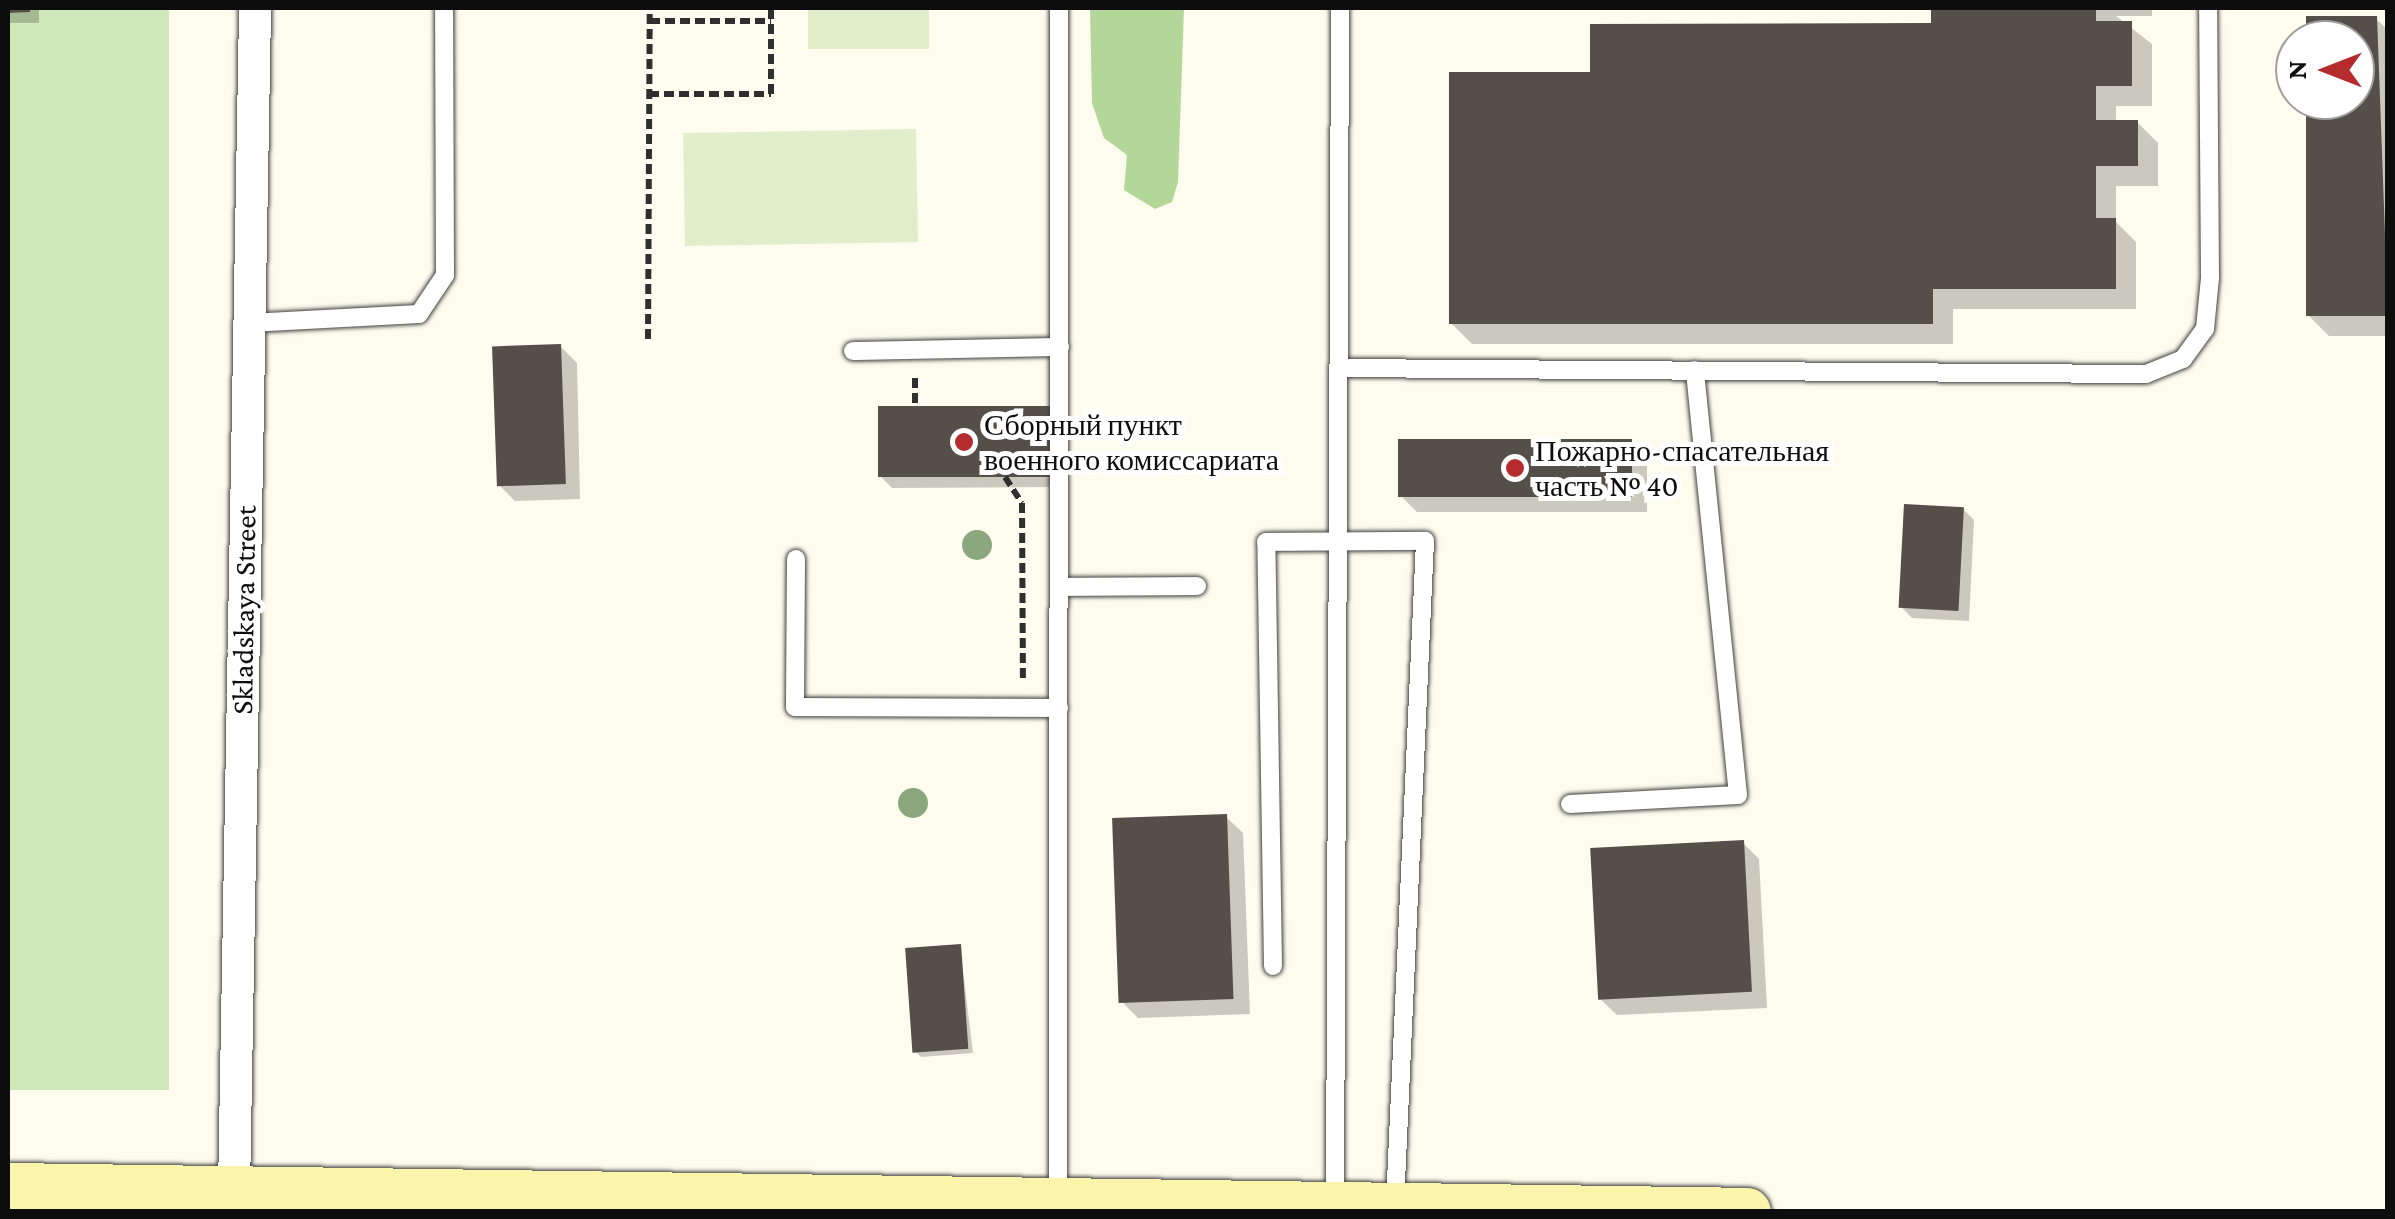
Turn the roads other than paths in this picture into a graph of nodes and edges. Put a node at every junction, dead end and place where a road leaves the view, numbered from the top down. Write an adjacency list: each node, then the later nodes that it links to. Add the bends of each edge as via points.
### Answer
1 (255, 8): 6 (street, Skladskaya Street)
2 (444, 8): 6 (lane, via 444,275 419,314)
3 (1059, 8): 7 (lane)
4 (1340, 8): 9 (lane)
5 (2208, 8): 10 (lane, via 2210,278 2205,329 2183,360 2146,374)
6 (249, 323): 20 (street, Skladskaya Street)
7 (1060, 347): 8 (lane); 14 (lane)
8 (853, 351)
9 (1338, 368): 10 (lane); 11 (lane)
10 (1695, 370): 16 (lane, via 1738,796)
11 (1336, 542): 17 (lane, via 1266,542); 21 (lane); 22 (lane, via 1425,541)
12 (796, 558): 15 (lane, via 795,706)
13 (1197, 586): 14 (lane)
14 (1059, 587): 15 (lane)
15 (1059, 708): 19 (lane)
16 (1570, 804)
17 (1273, 966)
18 (8, 1187): 20 (street)
19 (1058, 1200): 20 (street); 21 (street)
20 (233, 1201)
21 (1335, 1205): 22 (street)
22 (1395, 1206): 23 (street)
23 (1747, 1212)

